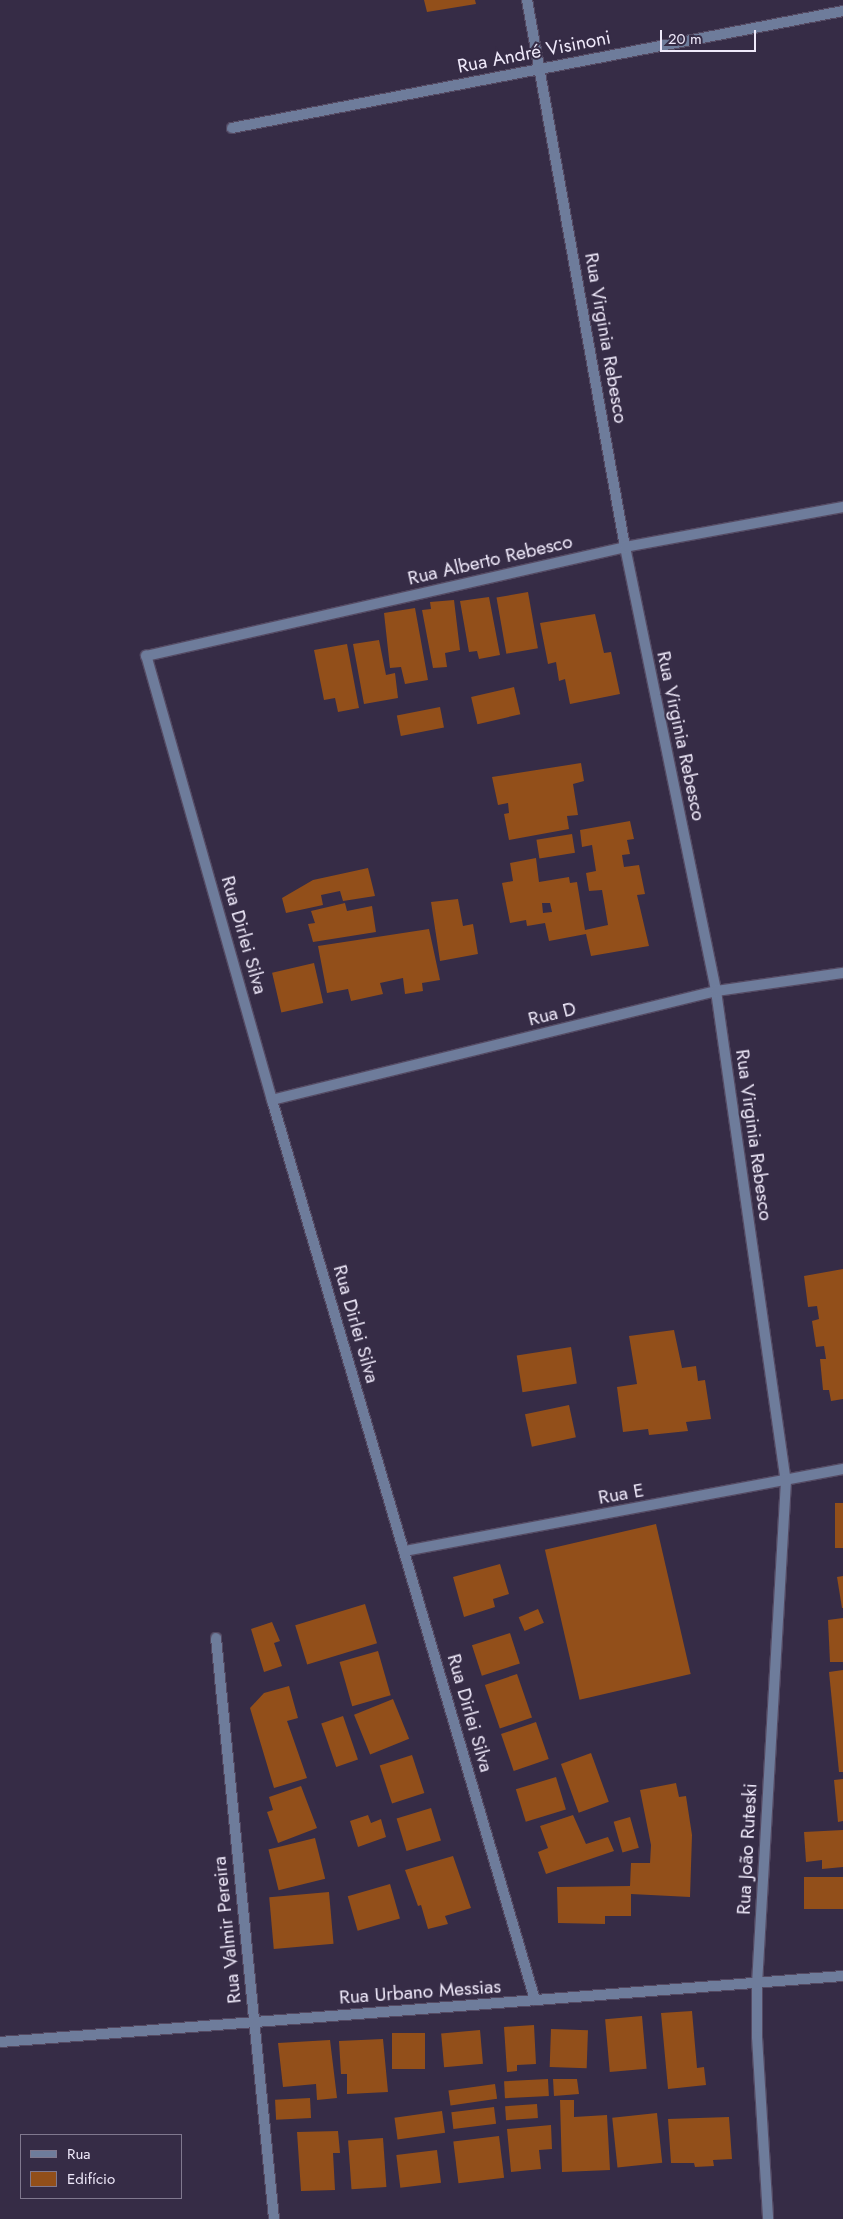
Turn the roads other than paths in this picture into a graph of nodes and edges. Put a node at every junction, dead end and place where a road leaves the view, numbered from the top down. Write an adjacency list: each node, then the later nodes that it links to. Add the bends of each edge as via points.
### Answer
1 (527, 0): 3 (street, Rua Virginia Rebesco)
2 (843, 11): 3 (street, Rua André Visinoni)
3 (541, 68): 4 (street, Rua André Visinoni); 6 (street, Rua Virginia Rebesco)
4 (232, 128)
5 (843, 507): 6 (street, Rua Alberto Rebesco)
6 (625, 547): 7 (street, Rua Alberto Rebesco); 9 (street, Rua Virginia Rebesco)
7 (146, 656): 10 (street, Rua Dirlei Silva)
8 (843, 973): 9 (street, Rua D)
9 (716, 991): 10 (street, Rua D); 12 (street, Rua Virginia Rebesco)
10 (272, 1100): 13 (street, Rua Dirlei Silva)
11 (843, 1469): 12 (street, Rua E)
12 (786, 1481): 13 (street, Rua E); 16 (street, Rua João Ruteski)
13 (404, 1551): 17 (street, Rua Dirlei Silva)
14 (216, 1638): 18 (street, Rua Valmir Pereira)
15 (843, 1976): 16 (street, Rua Urbano Messias)
16 (757, 1984): 17 (street, Rua Urbano Messias); 21 (street, Rua João Ruteski, via 756,2037)
17 (535, 2000): 18 (street, Rua Urbano Messias)
18 (254, 2022): 19 (street, Rua Urbano Messias); 20 (street, Rua Valmir Pereira)
19 (0, 2042)
20 (274, 2219)
21 (768, 2219)

